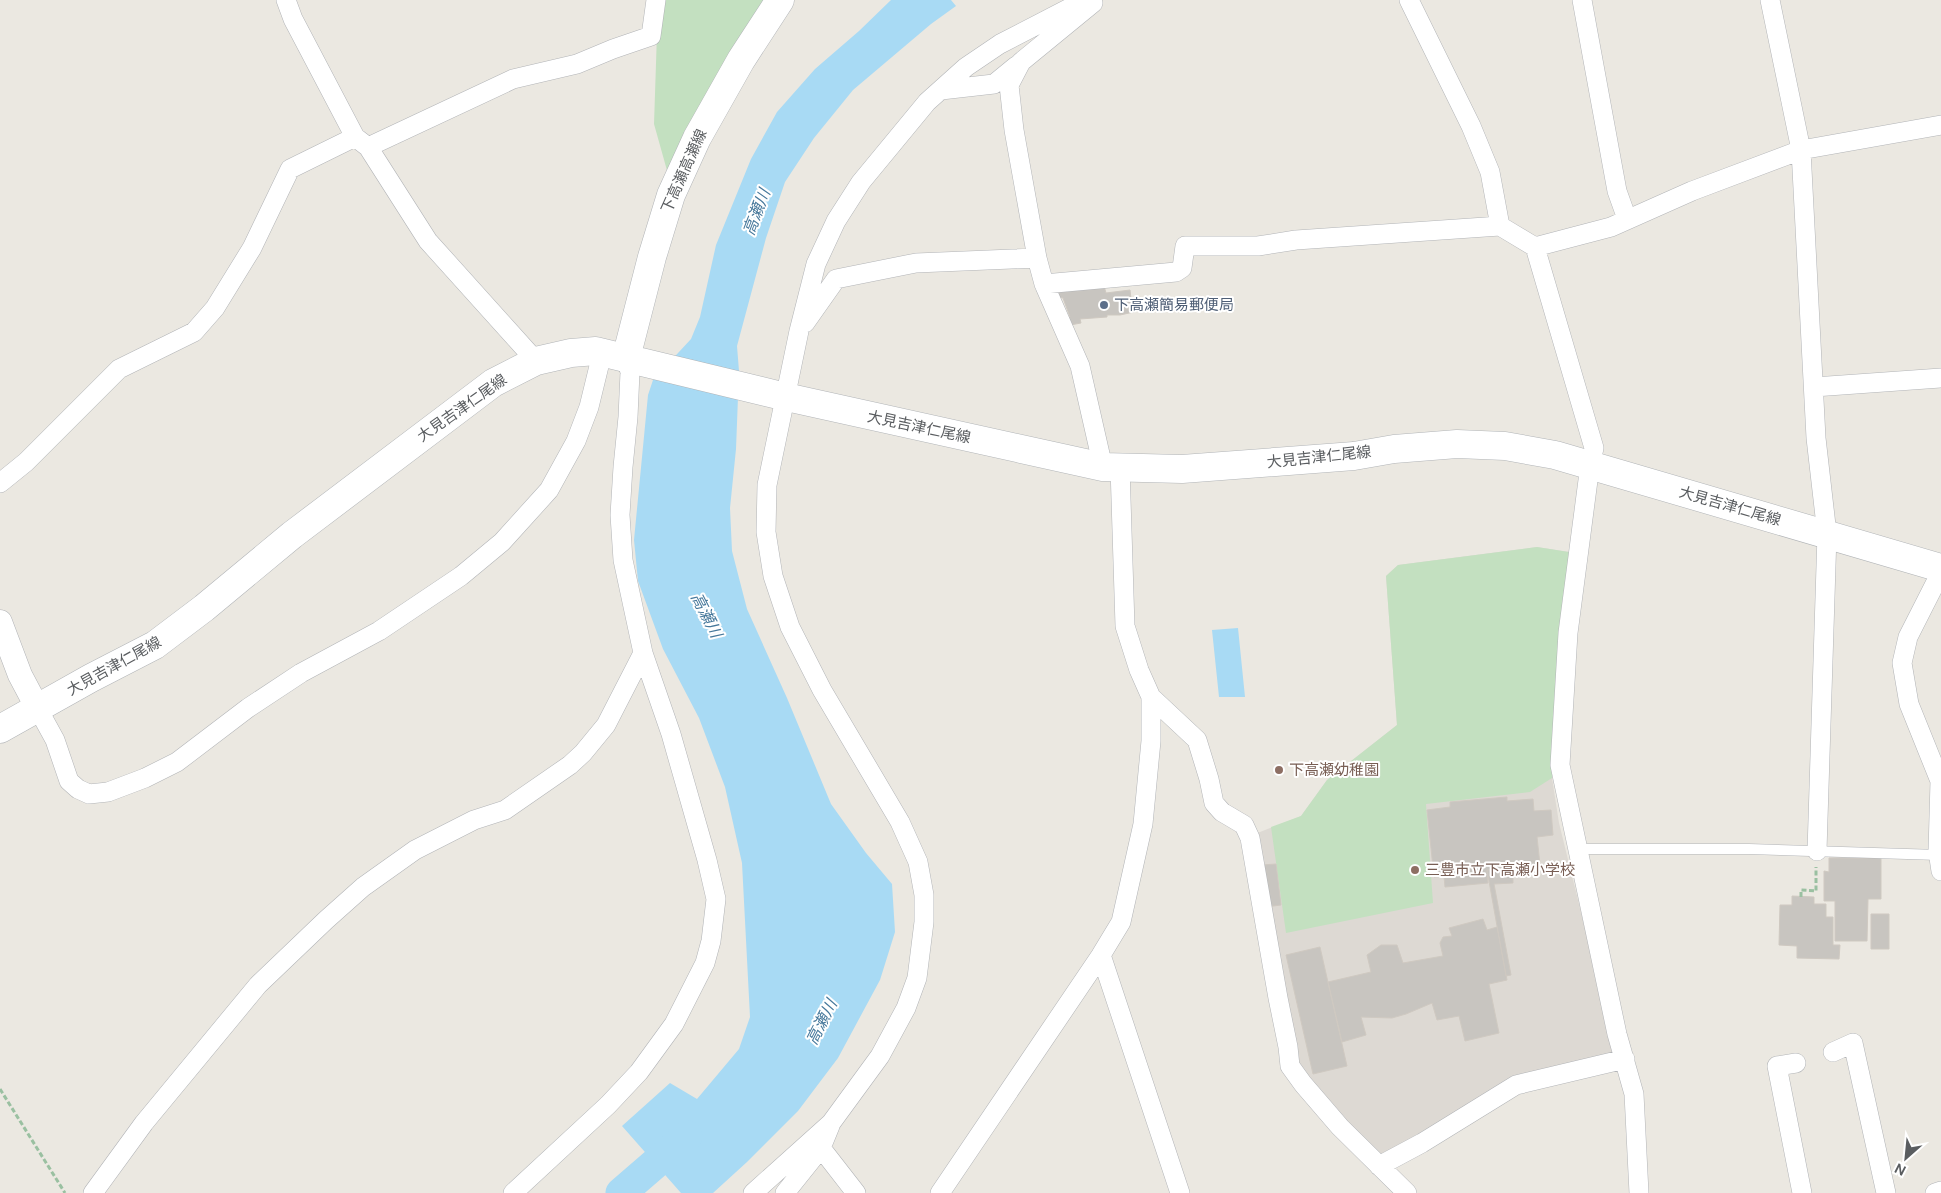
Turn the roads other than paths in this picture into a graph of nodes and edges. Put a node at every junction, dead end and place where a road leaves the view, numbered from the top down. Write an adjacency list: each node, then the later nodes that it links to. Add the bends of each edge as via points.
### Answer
1 (286, 0): 12 (street, via 293,19)
2 (656, 0): 12 (street, via 651,36 577,64 513,79)
3 (780, 0): 21 (main road, 下高瀬高瀬線, via 731,77 697,138 671,195)
4 (1085, 0): 10 (street, via 1000,44 966,67)
5 (1096, 0): 9 (street)
6 (1409, 0): 15 (street, via 1490,172)
7 (1582, 0): 14 (street, via 1617,190)
8 (1770, 0): 13 (street)
9 (1021, 62): 10 (street, via 994,84); 17 (street, via 1009,85)
10 (941, 90): 19 (street, via 927,102 861,182 836,221 816,264)
11 (1941, 125): 13 (street)
12 (362, 142): 22 (street, via 428,241); 28 (street, via 290,169 252,248 215,308 194,332 120,369 26,462)
13 (1801, 150): 14 (street); 24 (street)
14 (1627, 219): 16 (street)
15 (1500, 226): 16 (street); 18 (street, via 1296,240 1258,246 1185,246 1182,268 1176,272)
16 (1535, 247): 26 (street, via 1594,448)
17 (1037, 258): 18 (street); 19 (street, via 916,263 836,279)
18 (1044, 284): 27 (street, via 1080,366)
19 (799, 331): 25 (street)
20 (596, 351): 21 (main road, 大見吉津仁尾線); 22 (main road, 大見吉津仁尾線, via 571,352); 35 (street, via 599,366 576,441 549,490 502,542 461,576 379,631 301,673 177,762 108,792 89,794 69,781 55,740)
21 (626, 358): 25 (main road, 大見吉津仁尾線); 33 (street, via 630,372 620,515 622,560)
22 (536, 361): 35 (main road, 大見吉津仁尾線, via 494,383 456,409 292,534 155,645)
23 (1941, 378): 24 (street)
24 (1814, 387): 29 (street, via 1816,438)
25 (786, 397): 27 (main road, 大見吉津仁尾線); 44 (street, via 767,486 766,532 773,576 790,626 822,690 900,822 918,862 924,895 921,954 917,978 906,1008 880,1056)
26 (1590, 465): 27 (main road, 大見吉津仁尾線, via 1523,448 1457,444 1354,456 1182,469); 29 (main road, 大見吉津仁尾線); 37 (street, via 1568,633 1560,765)
27 (1111, 467): 34 (street, via 1125,626)
28 (0, 483)
29 (1827, 534): 30 (main road, 大見吉津仁尾線); 38 (street)
30 (1941, 568)
31 (1941, 572): 39 (street, via 1908,637 1902,663 1909,704 1940,781)
32 (0, 622): 35 (street, via 10,652)
33 (643, 652): 48 (street, via 606,725 570,765 504,810 474,820 415,850 363,887 258,986 144,1123); 49 (street, via 671,734 716,900 706,963 674,1024 639,1072)
34 (1151, 697): 40 (street, via 1143,824 1121,922); 46 (street, via 1197,740 1214,803 1244,826 1250,838 1290,1066 1340,1127)
35 (38, 709): 36 (main road, 大見吉津仁尾線)
36 (0, 729)
37 (1578, 849): 38 (lane); 42 (street)
38 (1817, 851): 39 (lane)
39 (1940, 863)
40 (1102, 955): 53 (street); 54 (street)
41 (1833, 1052): 58 (street, via 1853,1043 1881,1133)
42 (1625, 1060): 46 (street, via 1516,1085); 56 (street, via 1634,1094)
43 (1796, 1062): 57 (street, via 1776,1066 1803,1159)
44 (831, 1123): 45 (street); 50 (street)
45 (822, 1148): 51 (street); 52 (street)
46 (1379, 1166): 55 (street)
47 (1941, 1191): 59 (street)
48 (93, 1193)
49 (513, 1193)
50 (753, 1193)
51 (785, 1193)
52 (856, 1193)
53 (940, 1193)
54 (1180, 1193)
55 (1406, 1193)
56 (1639, 1193)
57 (1802, 1193)
58 (1886, 1193)
59 (1935, 1193)

